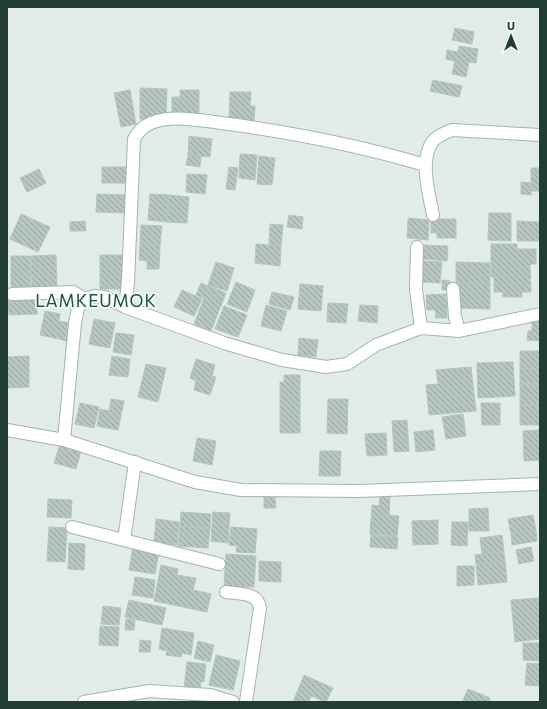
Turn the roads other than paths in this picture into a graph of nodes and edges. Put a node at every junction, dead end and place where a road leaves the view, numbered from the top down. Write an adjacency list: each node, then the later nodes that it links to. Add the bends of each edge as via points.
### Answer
1 (540, 135): 2 (street, via 452,130 432,142)
2 (425, 165): 3 (street); 8 (street, via 376,151 275,130 186,118 152,123 141,129 134,139)
3 (433, 215)
4 (417, 247): 10 (street, via 416,288)
5 (453, 288): 11 (street, via 455,317)
6 (12, 294): 7 (street, via 74,292)
7 (85, 299): 8 (street, via 105,297); 13 (street, via 78,308 75,324)
8 (125, 307): 10 (street, via 224,343 282,360 315,366 347,364 376,345)
9 (540, 314): 11 (street)
10 (420, 328): 11 (street)
11 (459, 331)
12 (7, 430): 13 (street)
13 (64, 440): 14 (street)
14 (135, 462): 15 (street, via 195,482 241,490 359,491); 17 (street)
15 (540, 484)
16 (72, 527): 17 (street)
17 (124, 540): 18 (street)
18 (219, 564)
19 (226, 592): 22 (street, via 254,596 259,601)
20 (84, 702): 21 (street, via 149,691 210,695)
21 (233, 702)
22 (246, 702)

